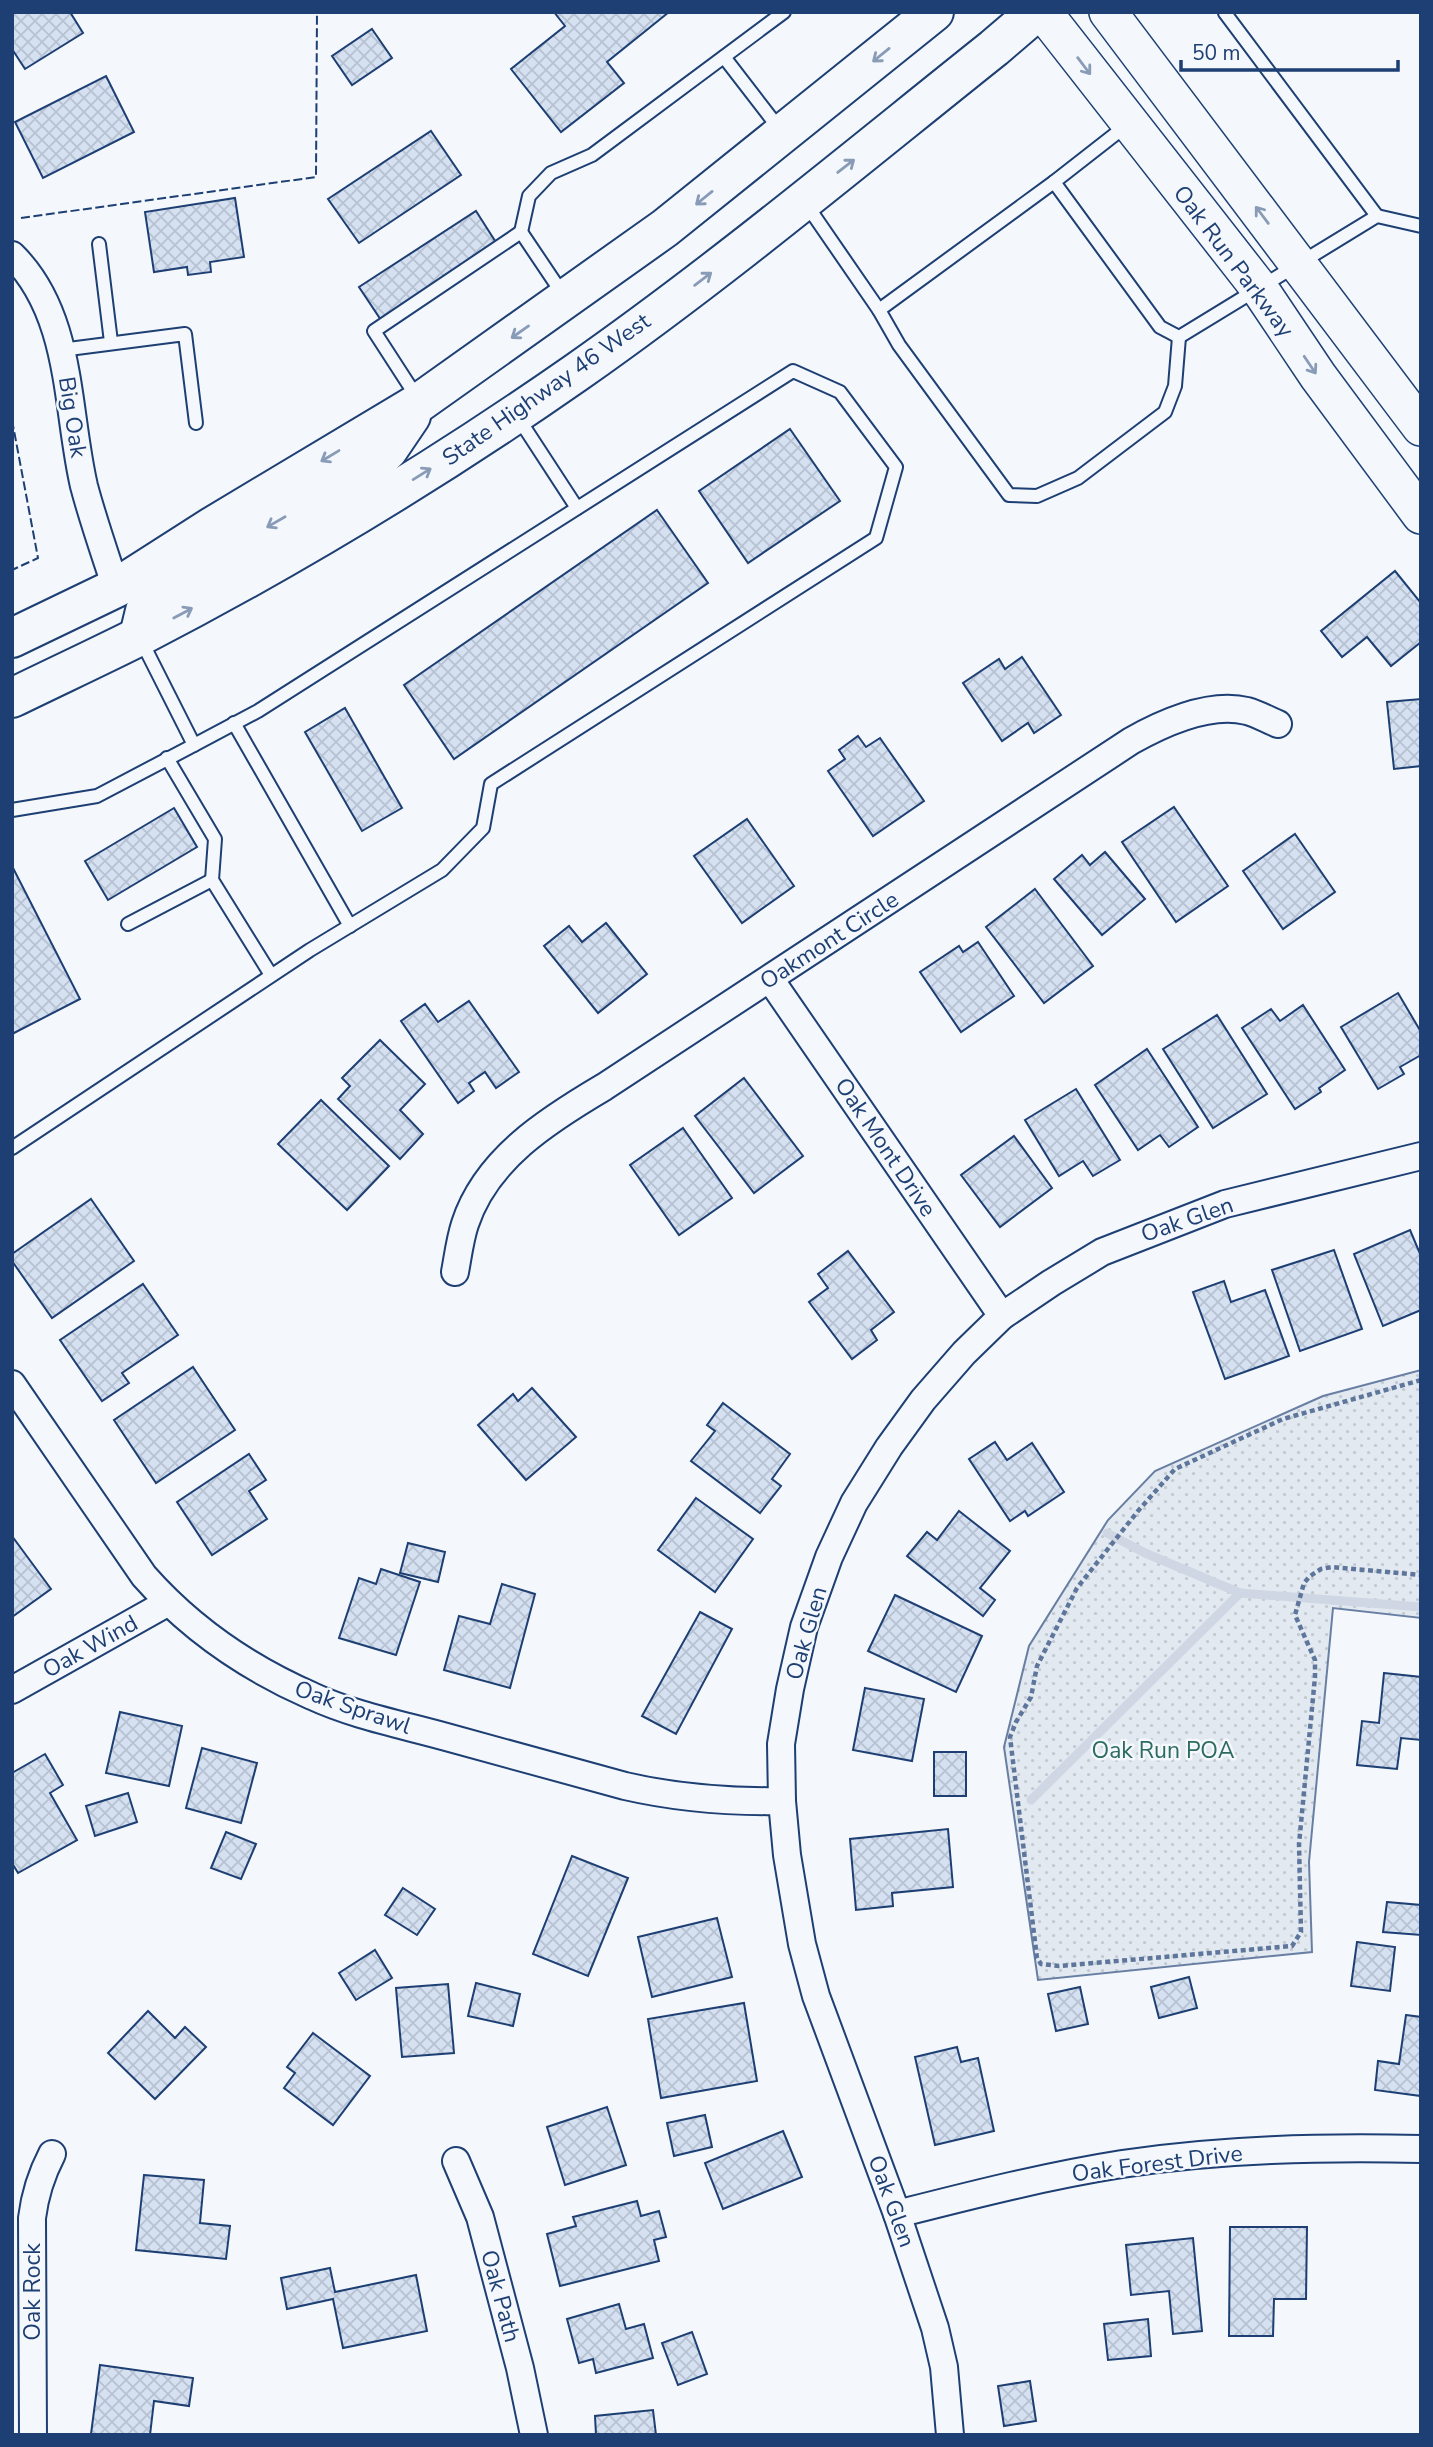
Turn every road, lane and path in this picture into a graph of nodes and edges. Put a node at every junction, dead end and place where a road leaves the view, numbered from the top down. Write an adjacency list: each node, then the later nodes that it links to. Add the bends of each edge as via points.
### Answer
1 (784, 12): 7 (lane)
2 (934, 12): 9 (main road, one-way to 9)
3 (1035, 12): 11 (main road, State Highway 46 West, one-way to 3)
4 (1043, 12): 8 (street, Oak Run Parkway, one-way to 8)
5 (1108, 12): 17 (street, one-way to 5)
6 (1227, 12): 12 (lane)
7 (724, 57): 9 (lane); 14 (lane, via 592,155 551,173 529,196)
8 (1128, 124): 10 (lane); 18 (street, Oak Run Parkway)
9 (784, 134): 19 (main road, one-way to 19)
10 (1054, 182): 20 (lane); 21 (lane, via 1160,327)
11 (803, 200): 20 (lane); 25 (main road, State Highway 46 West, one-way to 11, via 701,282)
12 (1377, 216): 13 (lane); 17 (lane)
13 (1421, 226)
14 (521, 232): 19 (lane); 24 (lane, via 374,331)
15 (99, 244): 22 (lane)
16 (12, 255): 23 (street, Big Oak, via 35,284)
17 (1298, 262): 18 (lane); 27 (street)
18 (1259, 288): 21 (lane); 29 (street, Oak Run Parkway, one-way to 29)
19 (567, 299): 24 (main road, one-way to 24)
20 (879, 310): 21 (lane, via 899,345 1009,495 1037,496 1079,478 1165,412 1175,386)
21 (1179, 337)
22 (111, 342): 23 (lane); 26 (lane, via 185,334)
23 (61, 350): 30 (street, Big Oak, via 84,485)
24 (420, 402): 30 (main road, one-way to 30); 31 (main road, one-way to 31, via 370,468 159,589 145,611)
25 (515, 413): 28 (lane); 31 (main road, State Highway 46 West, one-way to 25, via 348,519)
26 (196, 423)
27 (1421, 427)
28 (577, 508): 35 (lane); 42 (lane, via 793,371 839,391 896,467 876,538 491,783 483,828 442,870)
29 (1421, 515)
30 (117, 588): 32 (main road); 33 (main road, via 122,611 112,624)
31 (139, 636): 34 (main road, State Highway 46 West); 37 (lane)
32 (12, 638)
33 (12, 672)
34 (12, 698)
35 (234, 723): 37 (lane); 42 (lane)
36 (1278, 724): 44 (street, Oakmont Circle, via 1246,711 1224,710 1157,726)
37 (194, 745): 38 (lane)
38 (167, 758): 39 (lane, via 97,796); 40 (lane, via 215,839)
39 (12, 810)
40 (212, 880): 41 (lane); 43 (lane)
41 (128, 924)
42 (350, 926): 43 (lane)
43 (271, 975): 45 (lane)
44 (770, 979): 47 (street, Oakmont Circle, via 531,1134 481,1189 465,1223); 48 (street, Oak Mont Drive)
45 (12, 1148)
46 (1421, 1156): 48 (street, Oak Glen, via 1225,1204 1130,1239)
47 (455, 1272)
48 (1002, 1316): 54 (street, Oak Glen, via 923,1400 889,1447 854,1503 829,1557 804,1628 790,1689 781,1744)
49 (1421, 1380): 51 (path, via 1295,1415 1175,1469 1077,1588 1037,1667 1031,1697 1010,1737 1041,1964 1292,1946 1297,1941 1301,1932 1299,1844 1315,1660 1296,1615 1304,1583 1321,1569 1332,1567)
50 (12, 1384): 52 (street, Oak Sprawl, via 122,1546)
51 (1421, 1575)
52 (167, 1603): 53 (street, Oak Wind); 54 (street, Oak Sprawl, via 272,1678 314,1698 664,1794)
53 (12, 1690)
54 (782, 1801): 58 (street, Oak Glen, via 793,1896 816,1996)
55 (1421, 2150): 58 (street, Oak Forest Drive, via 1303,2148 1125,2164 1039,2179)
56 (52, 2154): 59 (street, Oak Rock, via 35,2193 32,2218)
57 (456, 2161): 60 (street, Oak Path, via 480,2217)
58 (897, 2214): 61 (street, Oak Glen, via 935,2328)
59 (33, 2435)
60 (534, 2435)
61 (950, 2435)

